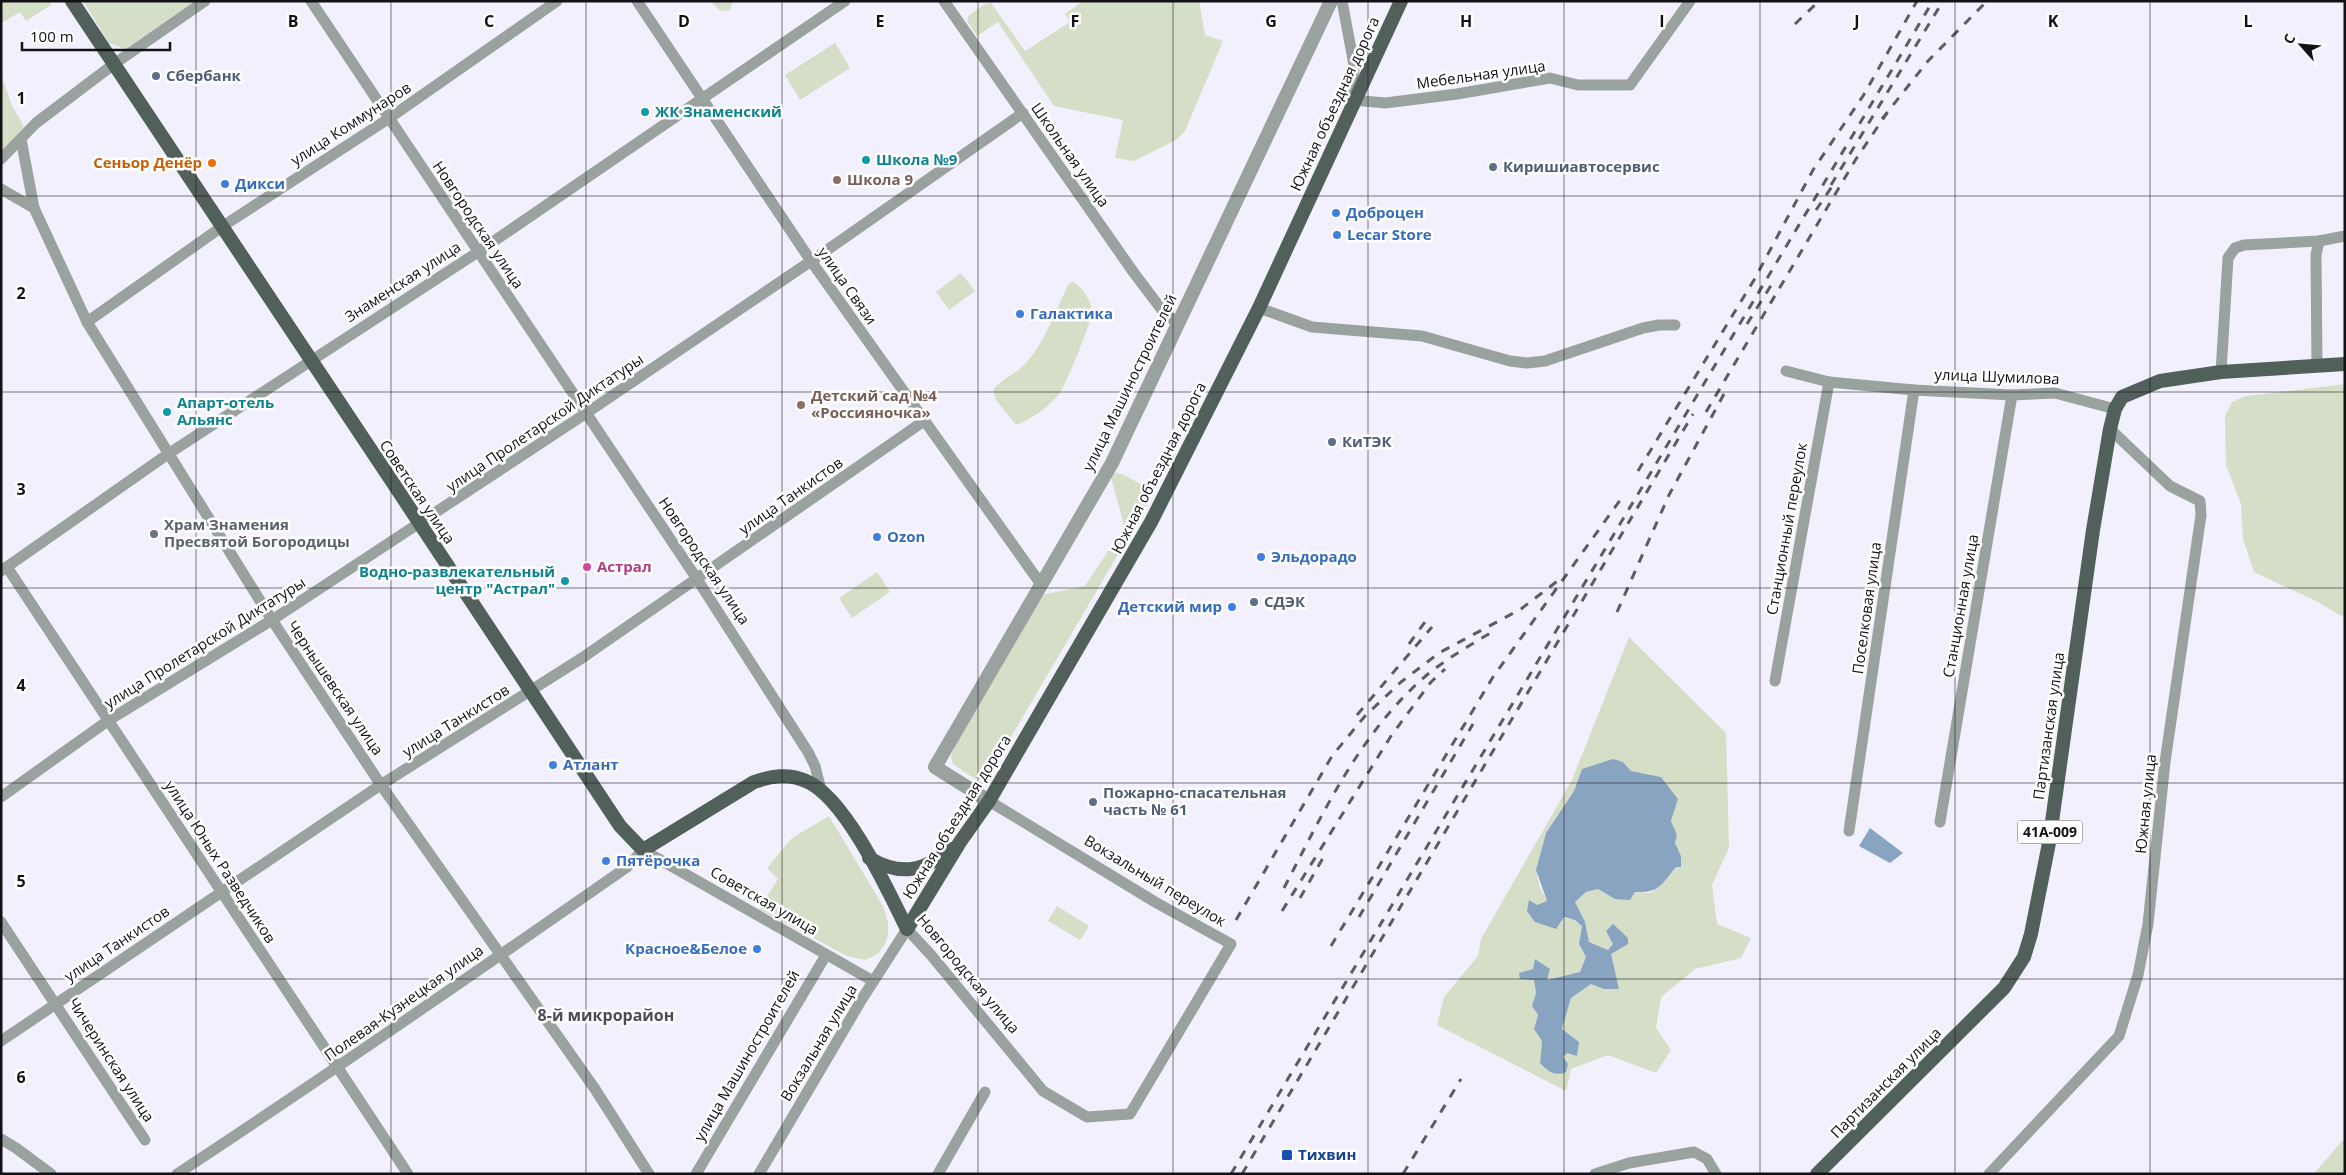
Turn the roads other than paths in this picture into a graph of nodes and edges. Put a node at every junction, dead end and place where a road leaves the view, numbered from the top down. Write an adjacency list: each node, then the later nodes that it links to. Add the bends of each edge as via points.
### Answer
1 (72, 1): 12 (main road, Советская улица)
2 (205, 1): 12 (street)
3 (311, 1): 16 (street, Новгородская улица)
4 (557, 1): 16 (street, улица Коммунаров)
5 (637, 1): 13 (street, улица Связи)
6 (845, 1): 13 (street, Знаменская улица)
7 (944, 1): 15 (street, Школьная улица)
8 (1331, 1): 28 (street, улица Машиностроителей)
9 (1342, 1): 14 (street, via 1354,65)
10 (1401, 1): 14 (main road, Южная объездная дорога)
11 (1690, 1): 14 (street, Мебельная улица, via 1630,84 1578,86 1550,78 1457,94 1385,102)
12 (114, 64): 17 (street, via 36,123); 21 (main road, Советская улица, via 162,141)
13 (703, 98): 24 (street, Знаменская улица); 25 (street, улица Связи)
14 (1353, 100): 26 (main road, Южная объездная дорога)
15 (1023, 113): 25 (street, улица Пролетарской Диктатуры); 28 (street, Школьная улица, via 1134,274 1162,310)
16 (388, 119): 21 (street, улица Коммунаров); 24 (street, Новгородская улица)
17 (22, 139): 18 (street); 20 (street, Чернышевская улица)
18 (1, 159)
19 (1, 189): 20 (street)
20 (34, 208): 27 (street, Чернышевская улица)
21 (223, 226): 27 (street, улица Коммунаров); 30 (main road, Советская улица)
22 (2345, 236): 23 (street)
23 (2319, 241): 32 (street, via 2316,255); 34 (street, via 2244,244 2235,248 2228,258)
24 (478, 252): 30 (street, Знаменская улица); 39 (street, Новгородская улица)
25 (811, 261): 39 (street, улица Пролетарской Диктатуры); 40 (street, улица Связи)
26 (1259, 308): 29 (street, via 1312,327 1422,336 1527,363 1545,361 1643,328); 55 (main road, Южная объездная дорога, via 1151,522)
27 (87, 322): 42 (street, Чернышевская улица)
28 (1176, 322): 46 (street, улица Машиностроителей, via 1112,463)
29 (1675, 326)
30 (310, 360): 42 (street, Знаменская улица); 43 (main road, Советская улица)
31 (2345, 364): 32 (main road)
32 (2317, 366): 34 (main road)
33 (1786, 371): 35 (street, улица Шумилова)
34 (2221, 372): 38 (main road, via 2160,381 2122,397)
35 (1829, 382): 36 (street, улица Шумилова); 48 (street, Станционный переулок)
36 (1914, 390): 37 (street, улица Шумилова); 57 (street, Поселковая улица)
37 (2012, 395): 38 (street, улица Шумилова, via 2055,393); 56 (street, Станционная улица)
38 (2115, 409): 41 (main road, Партизанская улица / 41А-009)
39 (585, 414): 43 (street, улица Пролетарской Диктатуры); 45 (street, Новгородская улица)
40 (924, 422): 45 (street, улица Танкистов); 46 (street, улица Связи)
41 (2110, 429): 83 (main road, Партизанская улица / 41А-009, via 2049,843 2024,958 2004,988); 84 (street, Южная улица, via 2170,486 2200,501 2201,515 2165,762 2148,924 2138,975 2119,1036)
42 (168, 454): 44 (street, Знаменская улица); 47 (street, Чернышевская улица)
43 (419, 525): 47 (street, улица Пролетарской Диктатуры); 49 (main road, Советская улица)
44 (4, 569): 50 (street, улица Юных Разведчиков)
45 (698, 579): 49 (street, улица Танкистов); 53 (street, Новгородская улица, via 808,752)
46 (1040, 583): 51 (street, улица Машиностроителей)
47 (272, 620): 50 (street, улица Пролетарской Диктатуры); 52 (street, Чернышевская улица)
48 (1776, 681)
49 (530, 692): 52 (street, улица Танкистов); 59 (main road, Советская улица, via 620,826)
50 (109, 720): 54 (street, улица Пролетарской Диктатуры); 61 (street, улица Юных Разведчиков)
51 (935, 767): 55 (street, Вокзальный переулок)
52 (381, 785): 61 (street, улица Танкистов); 65 (street, Чернышевская улица)
53 (821, 790): 59 (main road, via 791,776 769,776); 60 (main road, Новгородская улица, via 849,825)
54 (1, 797)
55 (990, 801): 58 (main road, Южная объездная дорога); 71 (street, Вокзальный переулок, via 1155,902 1231,944 1130,1114)
56 (1940, 822)
57 (1849, 831)
58 (960, 842): 60 (main road, via 936,861 911,870 888,868); 63 (main road, Южная объездная дорога)
59 (643, 850): 64 (street, Советская улица); 65 (street, Полевая-Кузнецкая улица, via 626,867)
60 (869, 858): 63 (main road, Новгородская улица)
61 (222, 891): 67 (street, улица Танкистов); 69 (street, улица Юных Разведчиков)
62 (1, 922): 67 (street, Чичеринская улица)
63 (907, 929): 66 (street, Вокзальная улица); 71 (street, Новгородская улица, via 1043,1091)
64 (826, 954): 66 (street, Советская улица); 78 (street, улица Машиностроителей)
65 (501, 955): 69 (street, Полевая-Кузнецкая улица); 77 (street, Чернышевская улица)
66 (874, 981): 79 (street, Вокзальная улица)
67 (57, 1003): 68 (street, улица Танкистов); 73 (street, Чичеринская улица)
68 (1, 1042)
69 (338, 1068): 75 (street, Полевая-Кузнецкая улица); 76 (street, улица Юных Разведчиков)
70 (985, 1092): 80 (street)
71 (1087, 1117)
72 (1, 1139): 74 (street)
73 (145, 1140)
74 (51, 1174)
75 (177, 1174)
76 (408, 1174)
77 (649, 1174)
78 (696, 1174)
79 (759, 1174)
80 (938, 1174)
81 (1596, 1174): 82 (street, via 1629,1162 1694,1152 1707,1159)
82 (1716, 1174)
83 (1817, 1174)
84 (1989, 1174)

